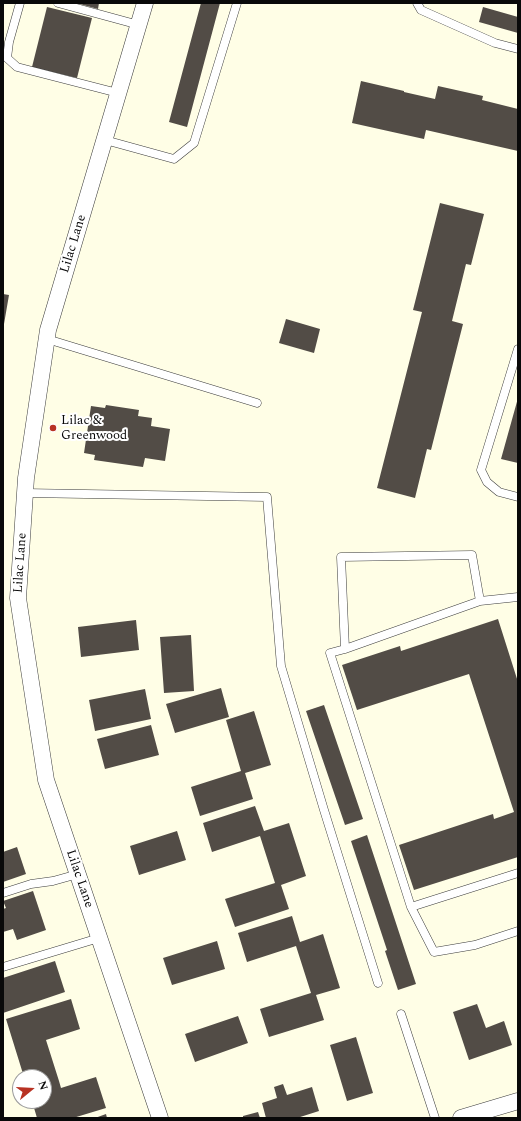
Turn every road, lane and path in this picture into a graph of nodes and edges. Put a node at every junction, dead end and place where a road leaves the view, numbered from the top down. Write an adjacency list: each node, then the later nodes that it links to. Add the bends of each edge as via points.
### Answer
1 (20, 3): 8 (lane, via 7,58 17,67)
2 (58, 3): 6 (lane)
3 (145, 3): 6 (street, Lilac Lane)
4 (237, 3): 9 (lane, via 194,144 174,159)
5 (418, 3): 7 (lane, via 421,10 495,43)
6 (139, 26): 8 (street, Lilac Lane)
7 (518, 49)
8 (118, 93): 9 (street, Lilac Lane)
9 (104, 140): 10 (street, Lilac Lane)
10 (47, 339): 12 (lane); 13 (street, Lilac Lane)
11 (518, 349): 14 (lane, via 481,470 487,482 499,492)
12 (257, 403)
13 (25, 493): 16 (street, Lilac Lane); 26 (lane, via 267,497 281,666)
14 (518, 497)
15 (518, 597): 17 (lane)
16 (10, 599): 20 (street, Lilac Lane, via 46,780)
17 (480, 601): 18 (lane); 18 (lane, via 472,556 341,556)
18 (344, 649): 22 (lane, via 330,653)
19 (518, 873): 22 (lane)
20 (78, 874): 21 (lane); 24 (street, Lilac Lane)
21 (3, 893)
22 (411, 907): 23 (lane, via 434,952 474,945)
23 (518, 931)
24 (99, 938): 25 (lane); 29 (street, Lilac Lane)
25 (3, 967)
26 (378, 983)
27 (401, 1014): 30 (lane)
28 (518, 1101): 31 (street)
29 (160, 1118)
30 (436, 1118)
31 (461, 1118)

